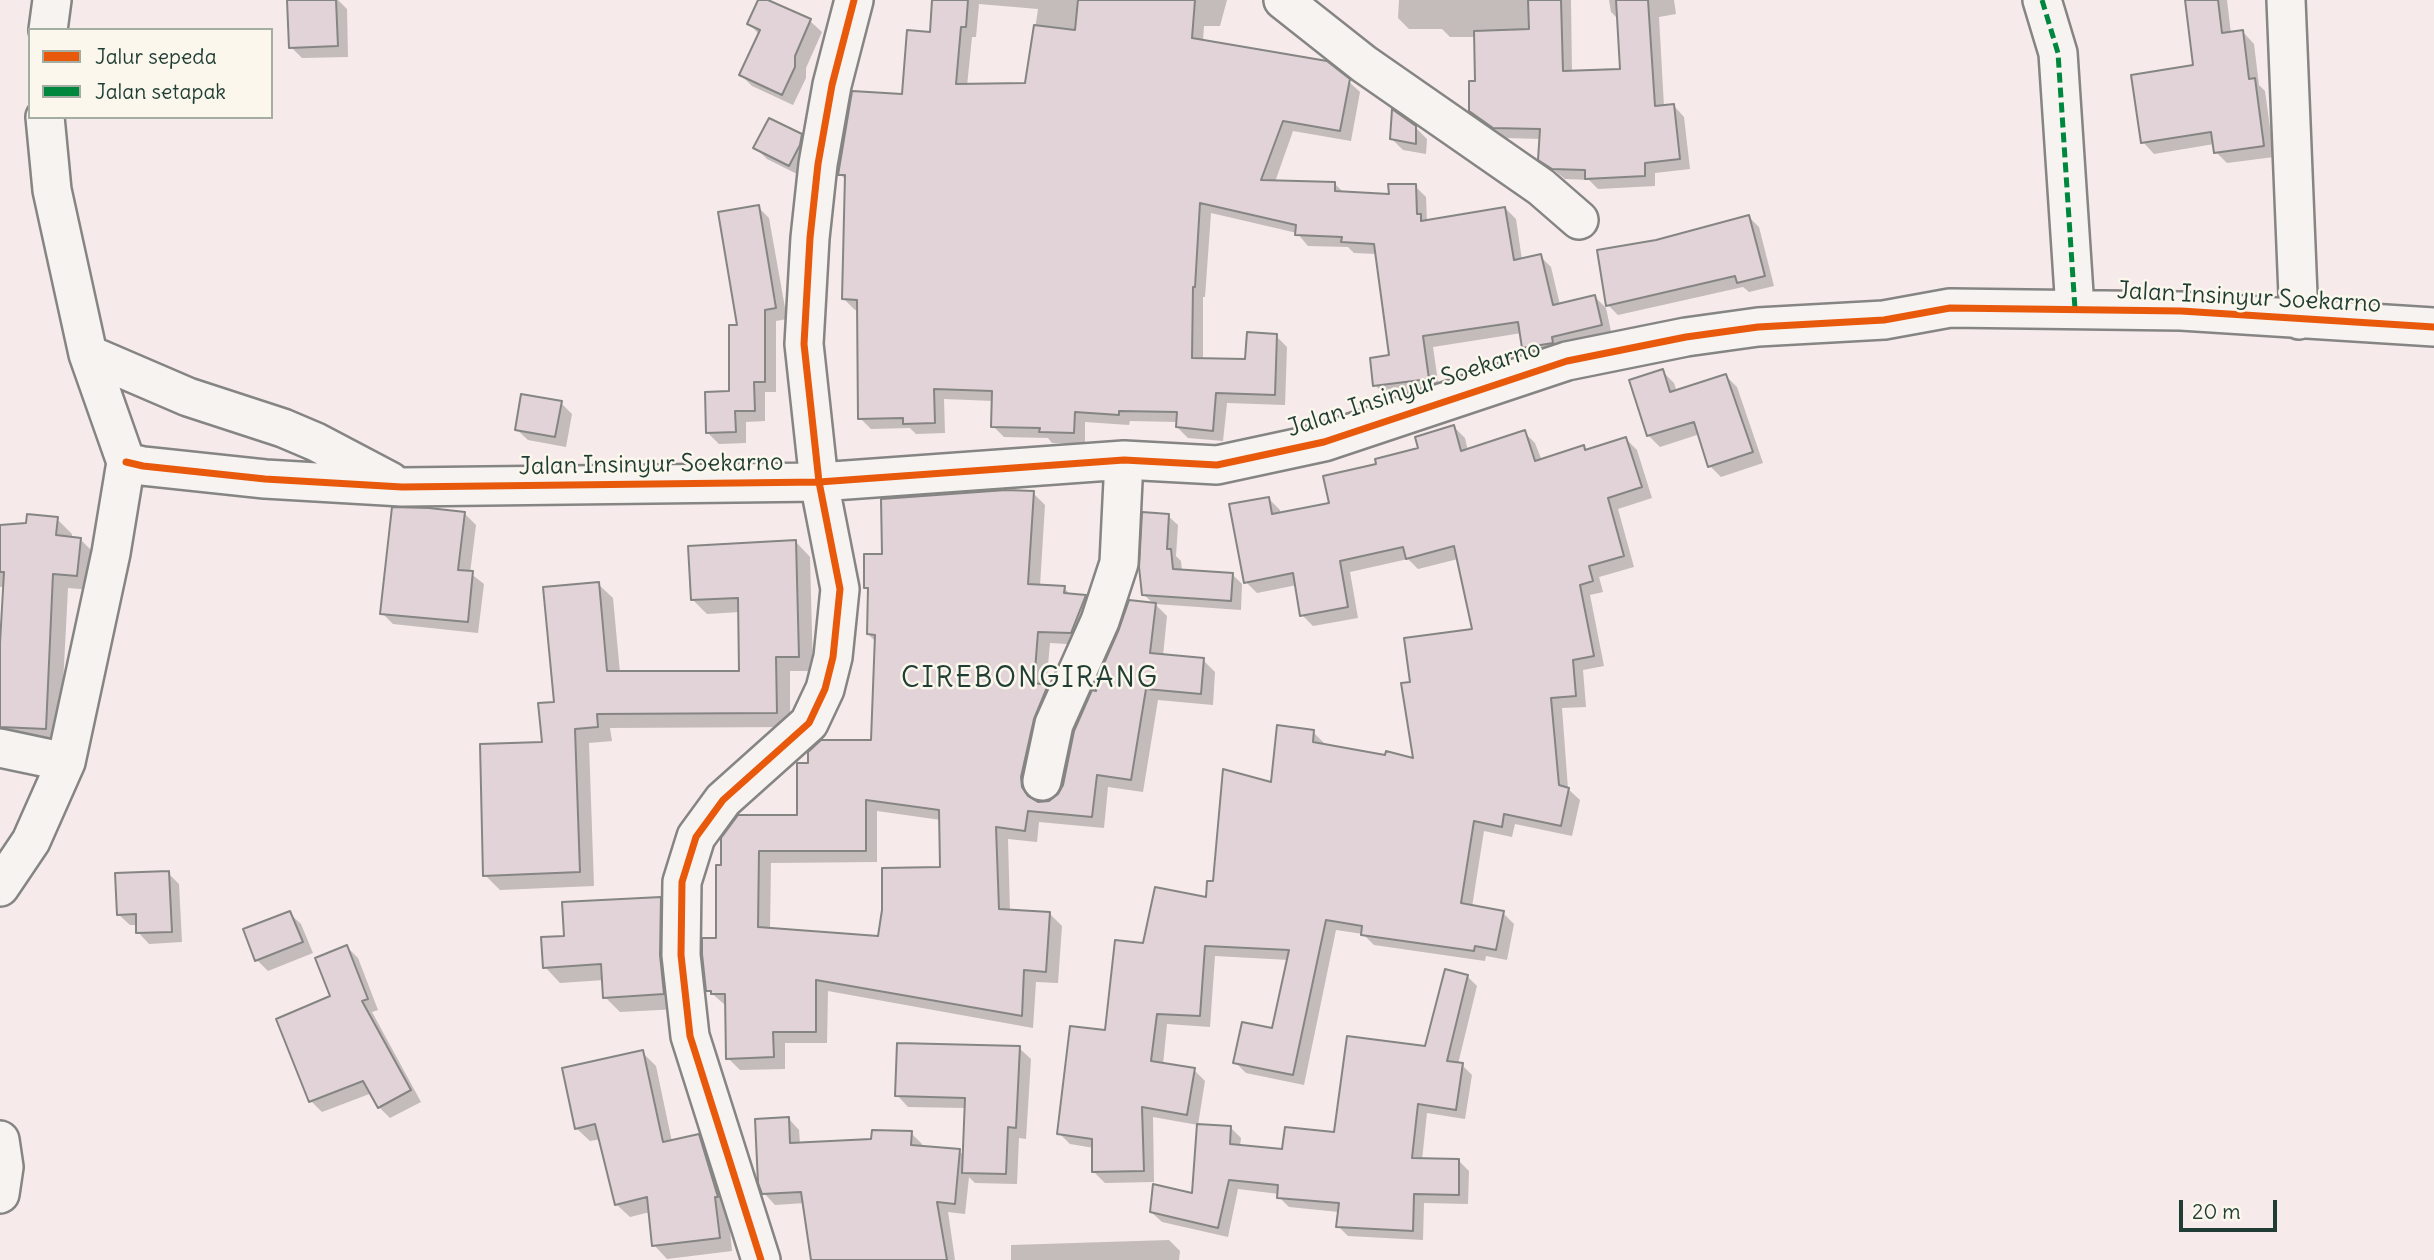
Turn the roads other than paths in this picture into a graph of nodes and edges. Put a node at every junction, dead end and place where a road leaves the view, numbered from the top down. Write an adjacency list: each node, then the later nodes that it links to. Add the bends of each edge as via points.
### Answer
1 (52, 0): 6 (street)
2 (854, 0): 15 (street, via 832,85 810,238 804,344)
3 (2042, 0): 9 (street, via 2058,53)
4 (2286, 0): 10 (street)
5 (1296, 10): 8 (street, via 1364,64 1541,187)
6 (48, 28)
7 (45, 119): 12 (street, via 52,191)
8 (1579, 220)
9 (2075, 309): 10 (street, Jalan Insinyur Soekarno); 13 (street, Jalan Insinyur Soekarno, via 1950,308 1884,320 1758,327 1686,337 1567,361 1324,442 1217,466)
10 (2299, 320): 11 (street, Jalan Insinyur Soekarno)
11 (2434, 327)
12 (101, 361): 14 (street); 16 (street, Jalan Insinyur Soekarno, via 188,397 283,428)
13 (1124, 460): 15 (street, Jalan Insinyur Soekarno); 19 (street, via 1119,563 1100,621 1054,724)
14 (134, 464): 16 (street); 18 (street)
15 (819, 482): 16 (street, Jalan Insinyur Soekarno); 23 (street, via 840,589 825,689 810,723 723,800 696,837 682,882 681,955 690,1036)
16 (402, 487)
17 (0, 748): 18 (street)
18 (66, 762): 20 (street, via 32,841)
19 (1042, 781)
20 (0, 887)
21 (0, 1140): 22 (street, via 4,1167)
22 (0, 1194)
23 (761, 1260)

